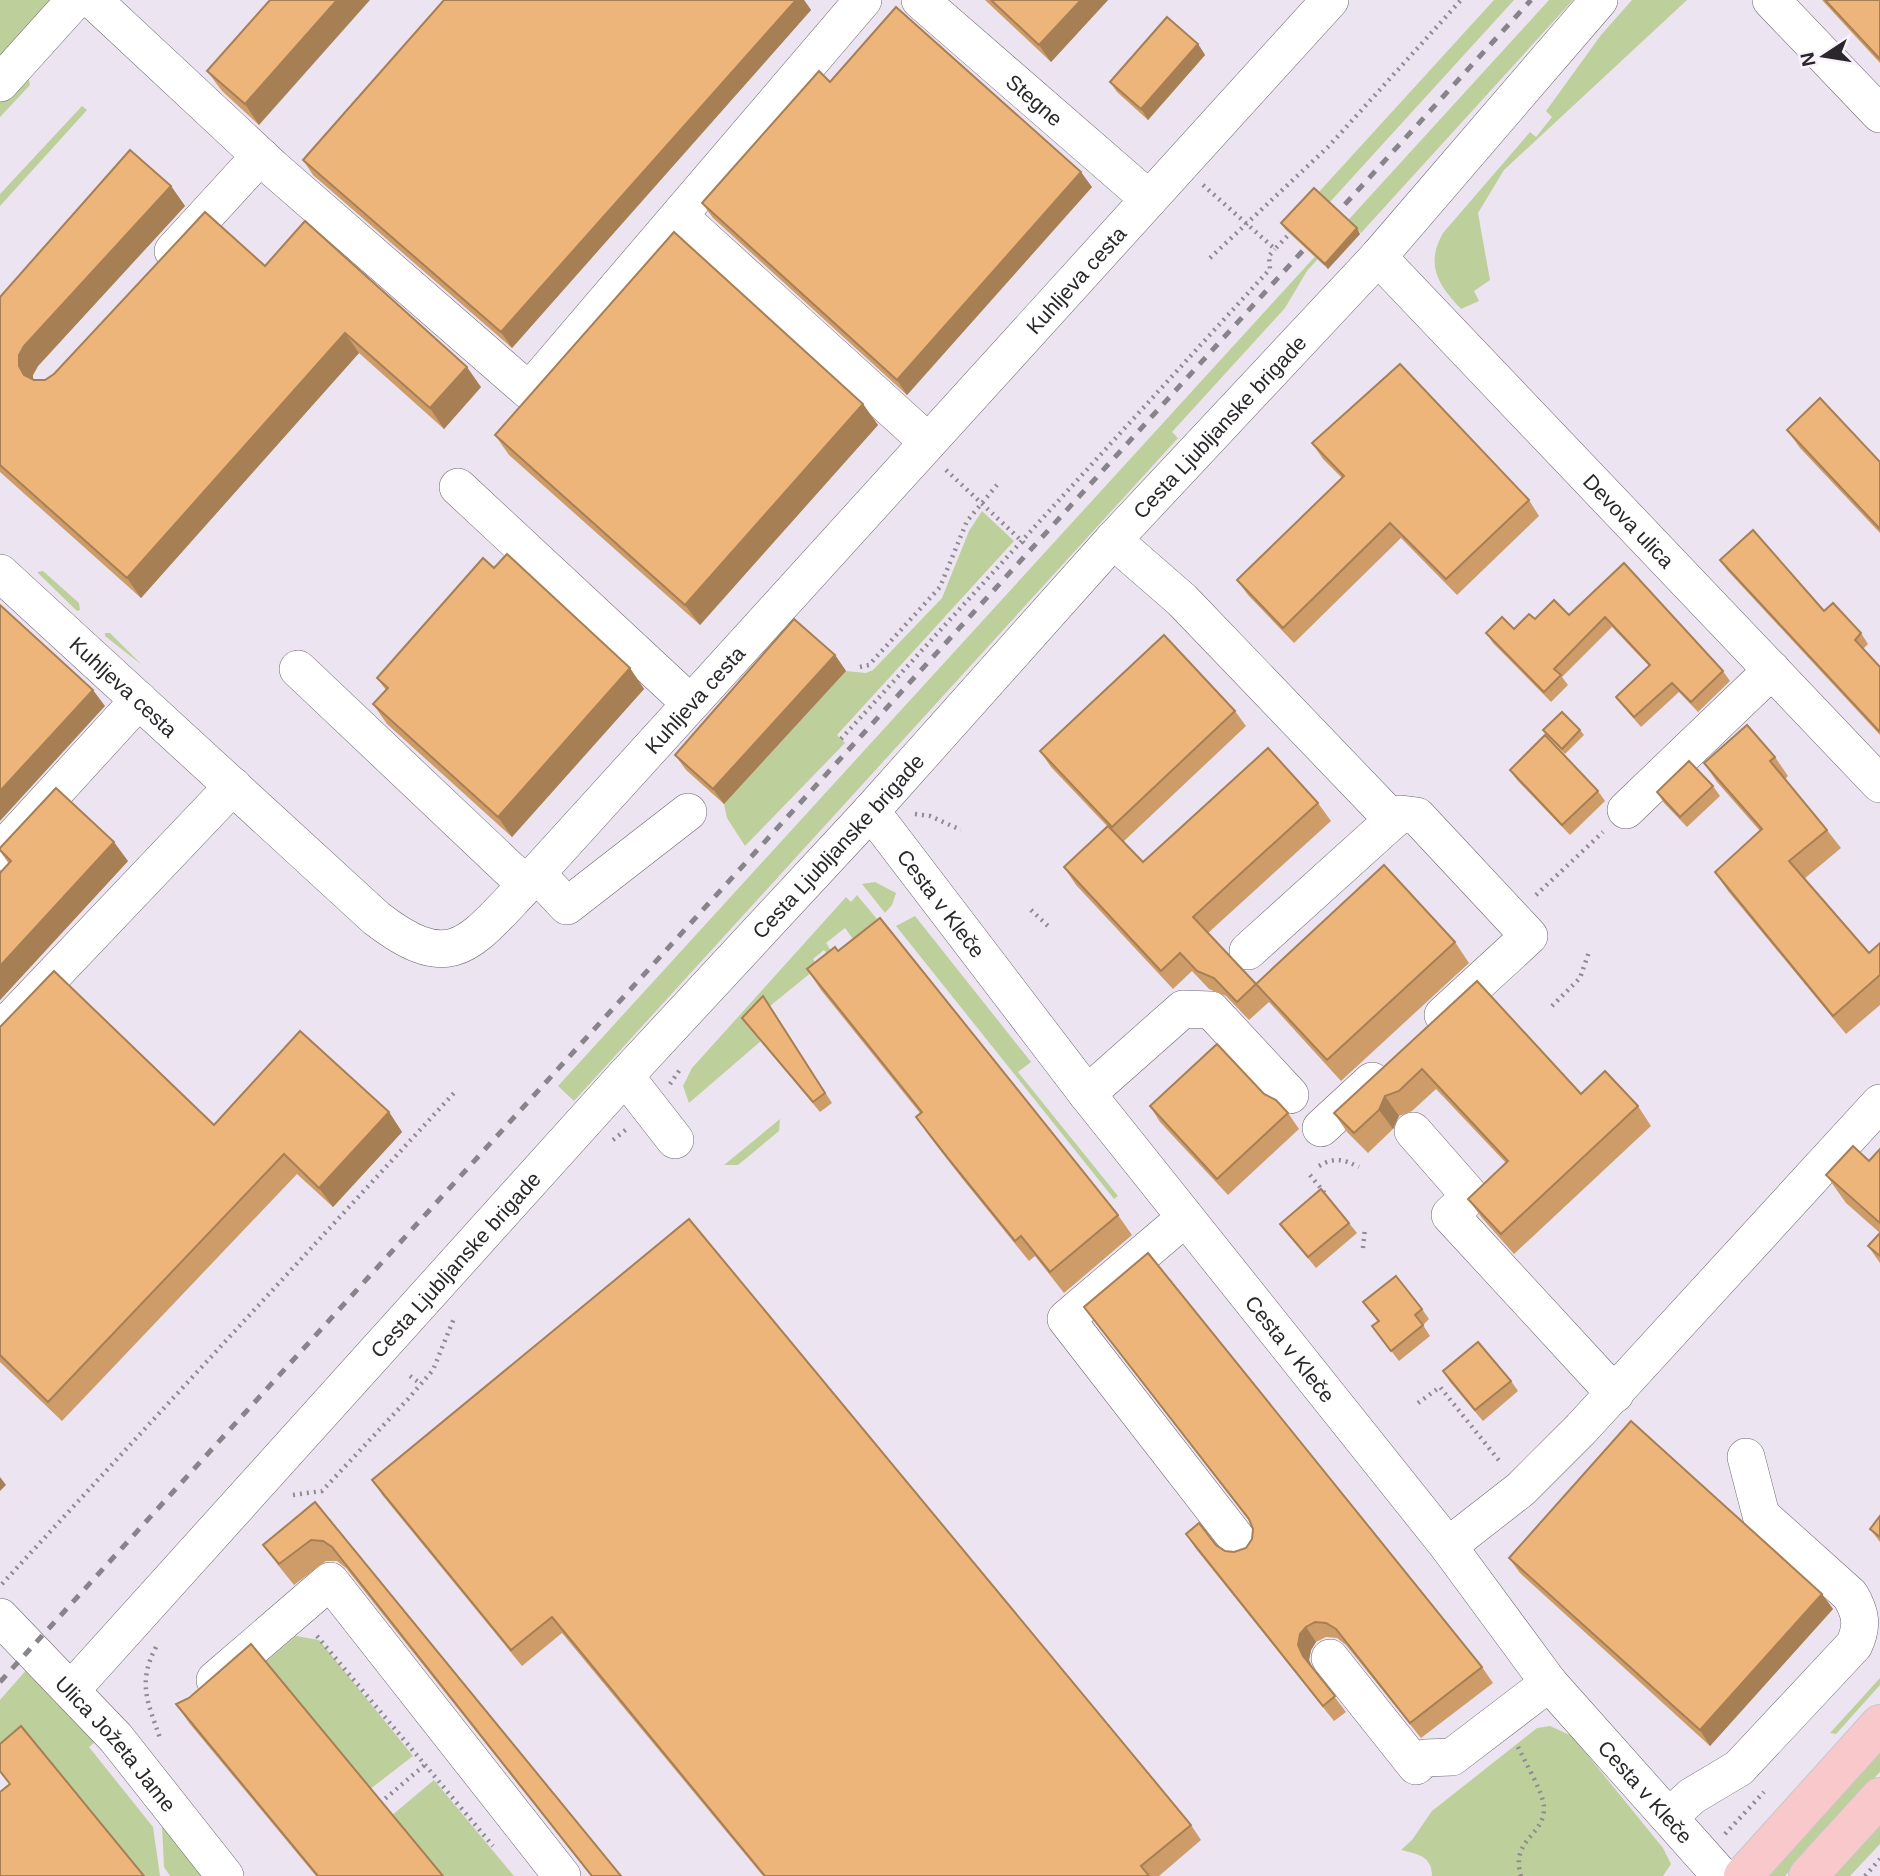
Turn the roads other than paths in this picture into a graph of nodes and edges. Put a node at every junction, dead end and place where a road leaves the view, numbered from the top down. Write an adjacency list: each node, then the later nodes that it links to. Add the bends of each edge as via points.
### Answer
1 (75, 0): 8 (street)
2 (93, 0): 10 (street)
3 (863, 0): 12 (street)
4 (920, 0): 11 (street, Stegne)
5 (1330, 0): 11 (street, Kuhljeva cesta)
6 (1599, 0): 13 (street, Cesta Ljubljanske brigade)
7 (1770, 0): 9 (street)
8 (0, 83)
9 (1880, 114)
10 (260, 156): 12 (street, via 528,391); 14 (street)
11 (1149, 199): 15 (street, Kuhljeva cesta)
12 (679, 216): 15 (street)
13 (1378, 257): 17 (street, Cesta Ljubljanske brigade); 20 (street, Devova ulica)
14 (147, 278)
15 (925, 445): 22 (street, Kuhljeva cesta)
16 (458, 487): 22 (street)
17 (1113, 540): 25 (street, Cesta Ljubljanske brigade); 27 (street, via 1182,600)
18 (0, 573): 21 (street, Kuhljeva cesta)
19 (299, 669): 30 (street)
20 (1772, 670): 23 (street, Devova ulica); 28 (street)
21 (139, 700): 24 (street, Kuhljeva cesta); 29 (street)
22 (690, 703): 30 (street, Kuhljeva cesta)
23 (1880, 784)
24 (233, 786): 30 (street, Kuhljeva cesta, via 376,918 406,941 430,949 455,947 476,937); 32 (street)
25 (871, 811): 33 (street, Cesta Ljubljanske brigade); 34 (street, Cesta v Kleče)
26 (688, 812): 30 (street, via 567,906)
27 (1393, 820): 31 (street); 37 (street, via 1401,814 1417,816 1529,936)
28 (1615, 821)
29 (0, 852)
30 (531, 879)
31 (1248, 951)
32 (0, 1031)
33 (625, 1076): 39 (street); 48 (street, Cesta Ljubljanske brigade)
34 (1087, 1094): 35 (street, via 1183,1009 1210,1010); 40 (street, Cesta v Kleče)
35 (1290, 1095)
36 (1880, 1103): 41 (street)
37 (1321, 1128)
38 (1413, 1131): 41 (street, via 1470,1196 1450,1215)
39 (675, 1140)
40 (1185, 1218): 43 (street, Cesta v Kleče); 44 (street, via 1066,1319)
41 (1615, 1394): 43 (street, via 1521,1489)
42 (1746, 1457): 52 (street, via 1761,1515 1850,1595 1859,1609 1861,1630 1854,1645 1739,1768 1692,1796)
43 (1448, 1546): 47 (street, Cesta v Kleče)
44 (1242, 1547)
45 (0, 1617): 48 (street, Ulica Jožeta Jame)
46 (1330, 1658): 47 (street, via 1416,1766 1425,1758 1451,1757)
47 (1549, 1683): 52 (street, Cesta v Kleče)
48 (72, 1689): 53 (street, Ulica Jožeta Jame)
49 (190, 1702): 54 (street, via 330,1581)
50 (1880, 1724): 56 (main road)
51 (1880, 1797): 57 (main road)
52 (1669, 1817): 55 (street, Cesta v Kleče)
53 (225, 1876)
54 (562, 1876)
55 (1721, 1876)
56 (1743, 1876)
57 (1808, 1876)

